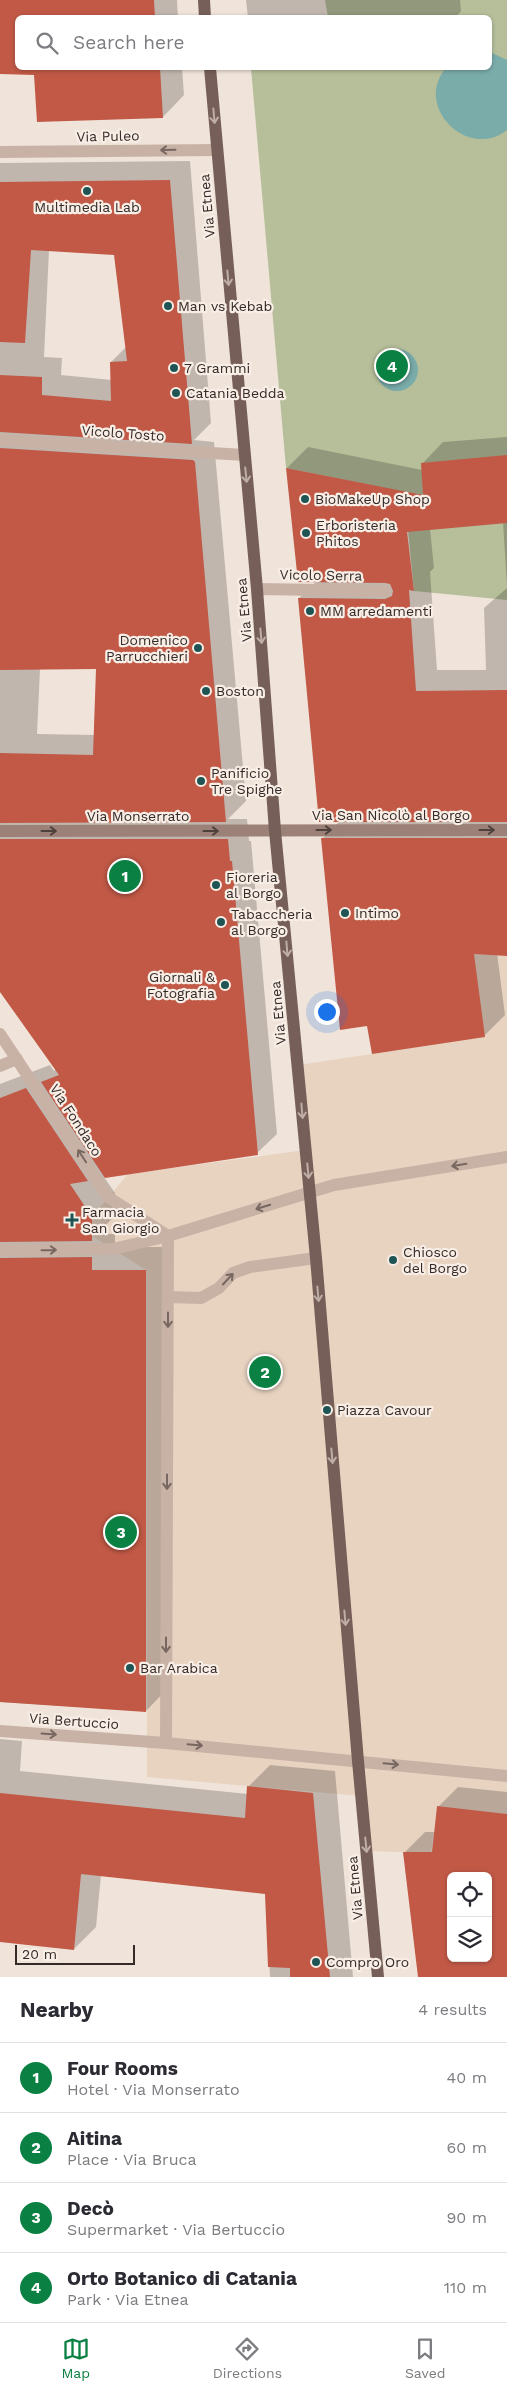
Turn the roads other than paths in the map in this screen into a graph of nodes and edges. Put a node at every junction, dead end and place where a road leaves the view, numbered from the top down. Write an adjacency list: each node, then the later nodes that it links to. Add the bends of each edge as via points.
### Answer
1 (204, 0): 2 (main road)
2 (205, 15)
3 (210, 70): 4 (main road, Via Etnea, one-way to 4)
4 (217, 150): 5 (street, Via Puleo, one-way to 5); 7 (main road, Via Etnea, one-way to 7)
5 (0, 152)
6 (0, 440): 7 (street, Vicolo Tosto)
7 (244, 455): 8 (main road, Via Etnea, one-way to 8)
8 (257, 589): 9 (street, Vicolo Serra); 12 (main road, Via Etnea, one-way to 12)
9 (385, 591)
10 (507, 830): 12 (main road, Via San Nicolò al Borgo, one-way to 10)
11 (0, 831): 12 (main road, Via Monserrato, one-way to 12)
12 (276, 831): 17 (main road, Via Etnea, one-way to 17)
13 (0, 1034): 14 (street, Via Fondaco)
14 (17, 1059): 15 (street); 18 (street, Via Fondaco, one-way to 14, via 108,1197)
15 (0, 1066)
16 (507, 1157): 17 (street, one-way to 17, via 334,1185)
17 (310, 1193): 18 (street, one-way to 18); 20 (main road, Via Etnea)
18 (168, 1236): 19 (street, one-way to 18, via 113,1249); 21 (street)
19 (0, 1250)
20 (316, 1258): 21 (street, one-way to 20, via 202,1298 220,1288 233,1273 250,1267); 24 (main road, Via Etnea, one-way to 24)
21 (168, 1297): 23 (street, one-way to 23)
22 (0, 1731): 23 (street, Via Bertuccio, one-way to 23)
23 (166, 1743): 24 (street, Via Bertuccio, one-way to 24)
24 (358, 1761): 25 (street, Via Bertuccio, one-way to 25); 26 (main road, Via Etnea, one-way to 26)
25 (507, 1776)
26 (378, 1977)

